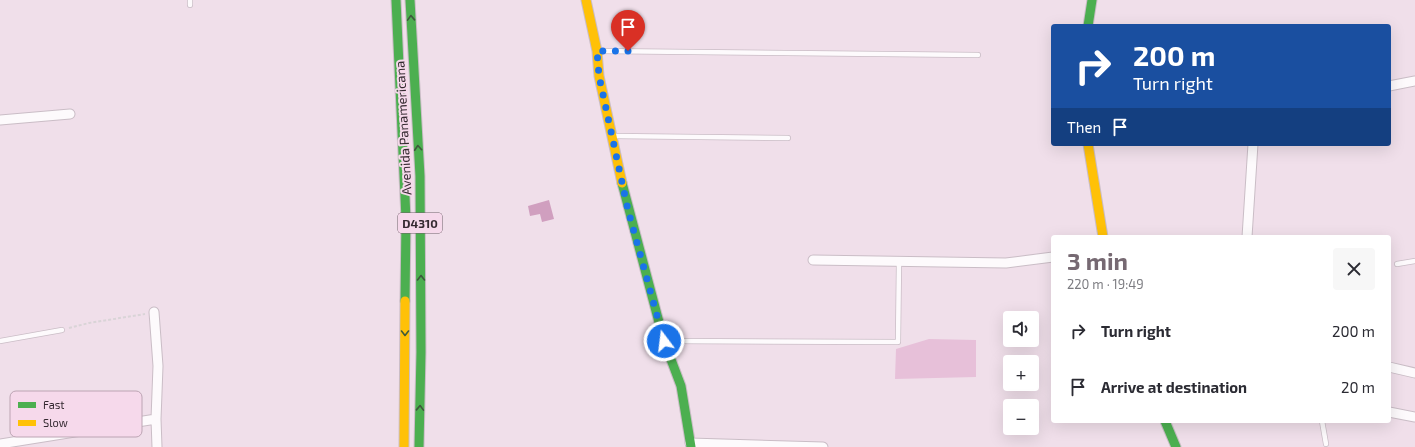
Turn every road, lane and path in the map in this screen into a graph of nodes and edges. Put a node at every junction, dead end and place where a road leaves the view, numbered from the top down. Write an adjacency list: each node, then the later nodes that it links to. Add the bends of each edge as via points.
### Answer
1 (396, 0): 6 (main road, Avenida Panamericana / D4310)
2 (410, 0): 7 (main road, Avenida Panamericana / D4310, one-way to 2)
3 (586, 0): 8 (main road)
4 (1092, 0): 5 (main road)
5 (1088, 24)
6 (398, 40): 7 (main road); 12 (main road, Avenida Panamericana / D4310)
7 (411, 41): 13 (main road, Avenida Panamericana / D4310)
8 (597, 51): 9 (lane); 16 (main road, via 599,76)
9 (978, 55)
10 (1415, 81): 11 (street)
11 (1391, 86)
12 (401, 108): 13 (main road); 31 (main road, Avenida Panamericana / D4310, one-way to 31, via 406,219)
13 (416, 108): 32 (main road, Avenida Panamericana / D4310, one-way to 13, via 420,176)
14 (70, 114): 15 (street)
15 (0, 120)
16 (613, 136): 17 (lane); 30 (main road, via 628,210)
17 (788, 138)
18 (1088, 146): 20 (main road)
19 (1253, 146): 21 (street)
20 (1103, 235)
21 (1247, 235)
22 (1051, 257): 25 (street, via 1006,263)
23 (813, 260): 25 (street)
24 (1415, 261): 26 (lane)
25 (899, 262): 30 (lane, via 898,342)
26 (1397, 264)
27 (154, 312): 28 (path); 37 (street, via 158,366)
28 (62, 330): 29 (lane)
29 (0, 341)
30 (664, 341): 45 (main road, via 681,386)
31 (405, 352): 32 (main road); 47 (main road, Avenida Panamericana / D4310)
32 (421, 352): 48 (main road, Avenida Panamericana / D4310, one-way to 32)
33 (1391, 367): 34 (street)
34 (1415, 373)
35 (1391, 412): 36 (street)
36 (1415, 417)
37 (156, 419): 38 (street); 46 (street)
38 (142, 422)
39 (1166, 423): 50 (main road)
40 (1322, 423): 44 (lane)
41 (62, 437): 43 (street)
42 (0, 444): 43 (street)
43 (26, 444)
44 (1326, 444)
45 (691, 445): 49 (street)
46 (158, 447)
47 (404, 447)
48 (418, 447)
49 (823, 447)
50 (1176, 447)

